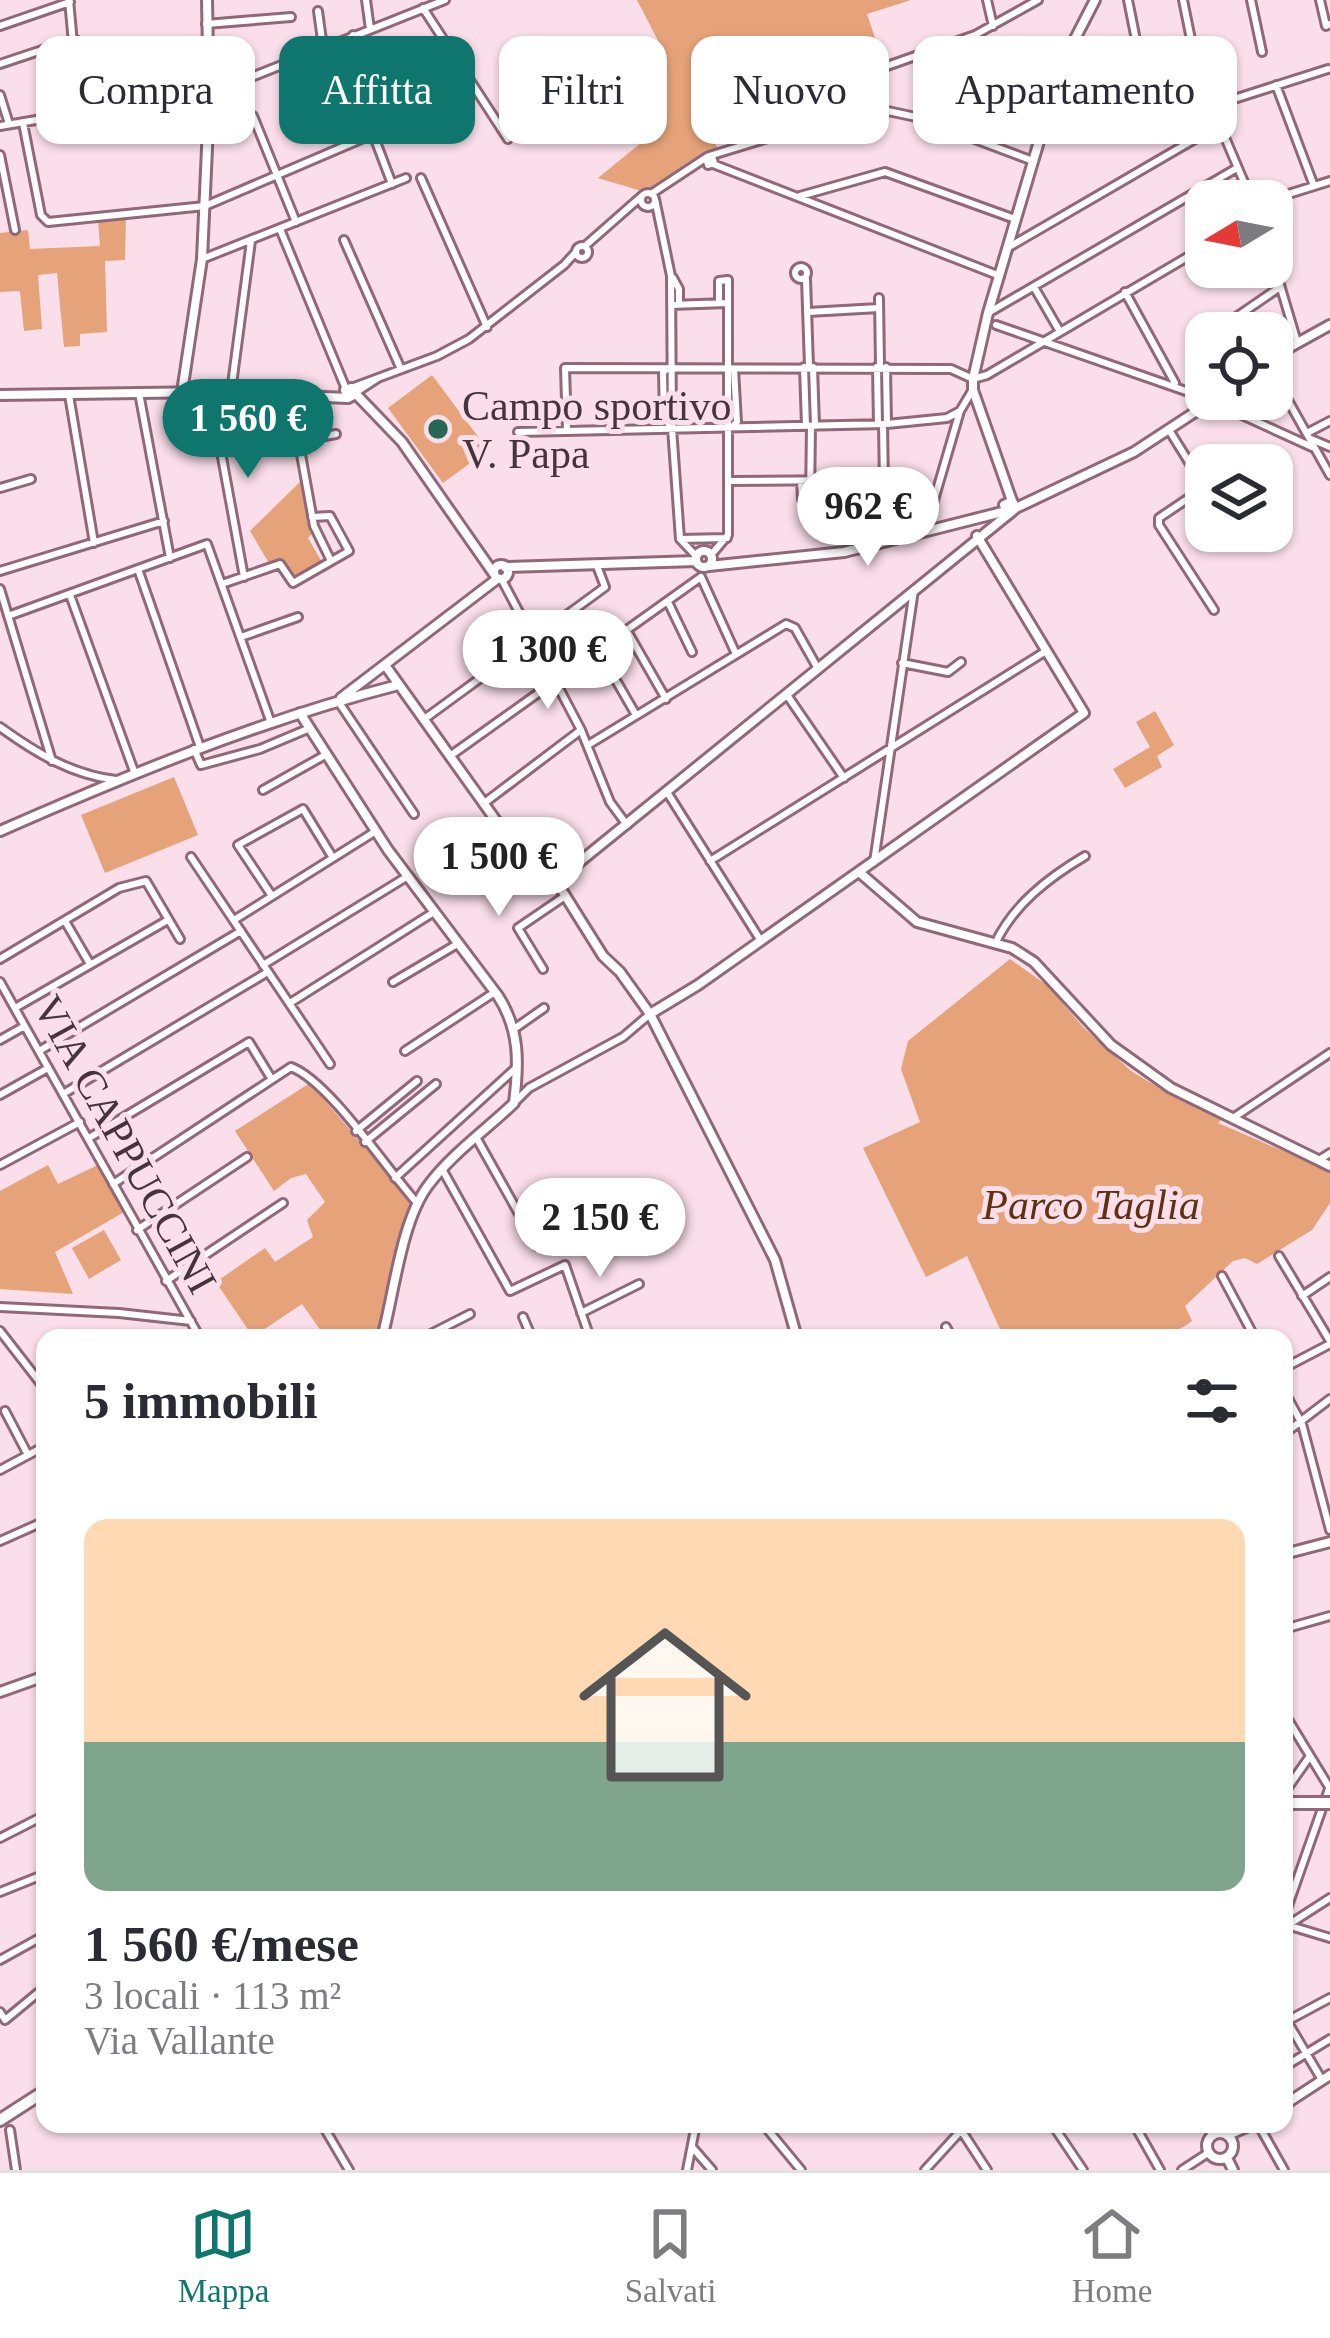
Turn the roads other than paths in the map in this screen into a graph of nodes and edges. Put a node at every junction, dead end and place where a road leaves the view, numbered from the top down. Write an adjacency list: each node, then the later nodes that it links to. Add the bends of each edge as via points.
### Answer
1 (207, 0): 15 (street)
2 (366, 0): 19 (street)
3 (445, 0): 12 (street)
4 (987, 0): 18 (street)
5 (1039, 0): 18 (street)
6 (1096, 0): 25 (street)
7 (1128, 0): 26 (street)
8 (1183, 0): 27 (street)
9 (1251, 0): 29 (street)
10 (1320, 0): 16 (street)
11 (69, 1): 17 (street); 21 (street)
12 (423, 8): 19 (street); 40 (street)
13 (318, 11): 23 (street)
14 (291, 16): 15 (street)
15 (206, 24): 22 (street)
16 (1330, 24)
17 (0, 26)
18 (993, 26): 24 (street)
19 (370, 29): 20 (street)
20 (353, 35)
21 (74, 36)
22 (206, 36)
23 (321, 36)
24 (967, 36)
25 (1073, 36)
26 (1135, 36)
27 (1190, 36)
28 (36, 52): 30 (street)
29 (1262, 52)
30 (0, 64)
31 (1328, 70): 32 (street)
32 (1276, 85): 34 (street); 56 (street)
33 (0, 95): 39 (street)
34 (1237, 98)
35 (889, 111): 48 (street)
36 (36, 119): 38 (street)
37 (255, 121): 50 (street)
38 (23, 123): 39 (street); 60 (street, via 44,221)
39 (5, 125)
40 (499, 125)
41 (208, 144): 60 (street)
42 (751, 144): 47 (street)
43 (1038, 144): 48 (street)
44 (1186, 144): 70 (street)
45 (1227, 144): 49 (street)
46 (0, 155): 67 (street)
47 (710, 161): 58 (street); 59 (street)
48 (1033, 161): 63 (street)
49 (1237, 168): 53 (street); 75 (street)
50 (277, 176): 55 (street, via 373,134); 60 (street); 64 (street)
51 (406, 178): 55 (street)
52 (421, 178): 87 (street)
53 (1242, 180)
54 (1330, 181): 56 (street)
55 (392, 184): 64 (street)
56 (1314, 186): 57 (street)
57 (1293, 192)
58 (650, 196): 61 (street); 62 (street); 65 (street)
59 (797, 197): 63 (street, via 885,172); 73 (street)
60 (205, 206): 72 (street)
61 (646, 207): 62 (street); 65 (street)
62 (626, 210): 87 (street, via 585,246 585,257 576,252)
63 (1017, 220): 70 (street)
64 (296, 222): 66 (street)
65 (659, 222): 80 (street)
66 (280, 229): 69 (street); 106 (street)
67 (15, 230)
68 (344, 240): 93 (street)
69 (251, 241): 72 (street); 103 (street)
70 (1007, 248): 73 (street)
71 (1185, 257): 78 (street)
72 (202, 259): 101 (street)
73 (1000, 276): 84 (street)
74 (806, 279): 82 (street)
75 (1034, 287): 84 (street); 88 (street)
76 (1279, 288): 83 (street)
77 (1280, 288): 90 (street)
78 (1124, 292): 88 (street); 99 (street)
79 (879, 298): 81 (street)
80 (675, 304): 92 (street, via 723,303); 94 (street)
81 (879, 308): 82 (street); 96 (street)
82 (808, 312): 95 (street)
83 (1244, 312)
84 (988, 313): 98 (street)
85 (997, 325): 89 (street)
86 (1330, 325): 90 (street)
87 (487, 327): 93 (street)
88 (1059, 330): 89 (street)
89 (1042, 341): 98 (street); 99 (street)
90 (1297, 342): 91 (street)
91 (1293, 344)
92 (730, 366): 94 (street); 95 (street); 115 (street)
93 (400, 367): 97 (street)
94 (670, 367): 117 (street); 119 (street, via 565,368)
95 (809, 367): 96 (street); 116 (street)
96 (881, 367): 98 (street, via 951,369); 114 (street)
97 (381, 375): 106 (street); 106 (street)
98 (973, 385): 110 (street); 134 (street)
99 (1177, 386): 100 (street)
100 (1185, 389)
101 (182, 392): 102 (street); 104 (street)
102 (210, 392): 103 (street); 150 (street)
103 (231, 392): 105 (street)
104 (140, 393): 108 (street); 136 (street)
105 (290, 394): 106 (street); 123 (street)
106 (352, 394): 149 (street, via 402,442)
107 (0, 395): 108 (street)
108 (69, 395): 142 (street)
109 (1293, 409): 122 (street)
110 (960, 411): 114 (street); 138 (street)
111 (1185, 418): 118 (street)
112 (1255, 420): 125 (street)
113 (1330, 421): 122 (street)
114 (883, 424): 116 (street); 131 (street, via 884,486 863,491 859,480)
115 (730, 426): 116 (street); 117 (street); 129 (street)
116 (810, 426): 131 (street)
117 (672, 428): 119 (street); 140 (street)
118 (1169, 430): 126 (street); 134 (street)
119 (567, 431): 120 (street)
120 (518, 432)
121 (337, 434): 123 (street)
122 (1308, 436): 124 (street); 125 (street)
123 (298, 441): 135 (street)
124 (1330, 446)
125 (1315, 448): 127 (street)
126 (1185, 455)
127 (1330, 475)
128 (31, 478): 132 (street)
129 (729, 481): 130 (street); 141 (street)
130 (802, 481): 131 (street); 131 (street, via 806,502)
131 (812, 481)
132 (0, 488)
133 (1185, 501): 156 (street, via 1159,525)
134 (1010, 506): 137 (street); 139 (street)
135 (312, 517): 144 (street); 144 (street, via 330,516 349,551)
136 (164, 521): 142 (street); 143 (street)
137 (968, 523): 138 (street); 139 (street)
138 (923, 534): 145 (street, via 844,552)
139 (977, 536): 152 (street); 163 (street)
140 (680, 538): 141 (street); 145 (street)
141 (727, 538): 145 (street)
142 (94, 543): 148 (street)
143 (170, 557): 147 (street); 151 (street, via 207,544)
144 (332, 561): 150 (street, via 293,583 280,564)
145 (704, 563): 146 (street); 155 (street); 165 (street)
146 (597, 566): 149 (street); 161 (street, via 605,586)
147 (138, 568): 154 (street); 185 (street)
148 (0, 571)
149 (501, 573): 161 (street); 168 (street)
150 (244, 577): 151 (street)
151 (222, 584): 160 (street)
152 (914, 587): 166 (street); 169 (street)
153 (0, 589): 157 (street)
154 (70, 595): 157 (street); 190 (street)
155 (668, 602): 159 (street); 164 (street)
156 (1214, 610)
157 (8, 616): 189 (street)
158 (298, 616): 160 (street)
159 (627, 631): 162 (street); 175 (street)
160 (241, 638): 180 (street)
161 (531, 640): 170 (street); 179 (street)
162 (598, 651): 170 (street); 178 (street)
163 (1046, 651): 186 (street); 204 (street, via 1084,713)
164 (692, 652)
165 (736, 654): 169 (street, via 791,624); 175 (street)
166 (900, 662): 167 (street, via 948,671); 186 (street)
167 (961, 662)
168 (385, 665): 171 (street); 172 (street)
169 (817, 667): 173 (street)
170 (555, 681): 183 (street); 188 (street)
171 (362, 682): 174 (street); 176 (street)
172 (399, 685): 174 (street); 179 (street)
173 (785, 692): 191 (street); 194 (street)
174 (365, 693): 176 (street)
175 (666, 699): 178 (street)
176 (338, 700): 177 (street); 196 (street)
177 (300, 712): 180 (street); 182 (street)
178 (637, 717): 184 (street)
179 (423, 720): 188 (street)
180 (271, 723): 185 (street)
181 (0, 727): 189 (street)
182 (310, 728): 185 (street, via 220,762 201,765); 187 (street)
183 (581, 730): 184 (street); 195 (street)
184 (588, 745): 197 (street)
185 (197, 748): 190 (street)
186 (889, 749): 191 (street); 204 (street)
187 (327, 754): 193 (street); 199 (street)
188 (449, 757): 195 (street)
189 (52, 760): 192 (street, via 86,777)
190 (135, 774): 192 (street)
191 (844, 778): 203 (street)
192 (120, 781): 198 (street)
193 (263, 790)
194 (667, 792): 197 (street); 203 (street)
195 (484, 804): 207 (street)
196 (414, 814)
197 (627, 824): 207 (street)
198 (1, 829)
199 (376, 831): 202 (street); 206 (street)
200 (1085, 856): 218 (street, via 1024,901)
201 (191, 857): 212 (street)
202 (333, 858): 208 (street); 208 (street, via 303,809 238,845)
203 (710, 861): 216 (street)
204 (874, 862): 205 (street)
205 (860, 872): 216 (street); 218 (street, via 917,922)
206 (409, 876): 210 (street); 221 (street)
207 (556, 881): 209 (street)
208 (272, 896): 212 (street)
209 (565, 896): 222 (street, via 518,928); 229 (street)
210 (436, 910): 217 (street); 226 (street)
211 (168, 920): 213 (street, via 146,881); 215 (street); 220 (street)
212 (234, 920): 214 (street)
213 (65, 921): 219 (street); 220 (street)
214 (241, 931): 221 (street); 233 (street)
215 (180, 939)
216 (761, 941): 229 (street)
217 (459, 943): 223 (street); 225 (street)
218 (995, 944): 245 (street, via 1034,962 1131,1062)
219 (0, 959)
220 (90, 964): 227 (street)
221 (265, 968): 226 (street); 242 (street)
222 (543, 969)
223 (393, 982)
224 (1, 986): 227 (street, VIA CAPPUCCINI)
225 (495, 992): 231 (street); 234 (street)
226 (290, 1003): 236 (street)
227 (15, 1008): 230 (street, VIA CAPPUCCINI)
228 (544, 1008): 231 (street)
229 (650, 1014): 244 (street); 279 (street, via 775,1260)
230 (24, 1026): 232 (street); 233 (street, VIA CAPPUCCINI)
231 (514, 1029): 237 (street)
232 (0, 1040)
233 (39, 1051): 238 (street, VIA CAPPUCCINI)
234 (406, 1051)
235 (1330, 1053): 245 (street)
236 (330, 1064)
237 (517, 1067): 244 (street); 257 (street)
238 (48, 1068): 242 (street, VIA CAPPUCCINI); 243 (street)
239 (272, 1078): 247 (street, via 291,1067 306,1074); 248 (street, via 249,1042); 258 (street)
240 (417, 1081): 247 (street)
241 (436, 1084): 250 (street)
242 (63, 1094): 246 (street, VIA CAPPUCCINI)
243 (0, 1095)
244 (514, 1102): 249 (street)
245 (1233, 1118): 253 (street)
246 (80, 1122): 248 (street, VIA CAPPUCCINI); 254 (street)
247 (356, 1131): 250 (street)
248 (89, 1138): 258 (street, VIA CAPPUCCINI)
249 (477, 1139): 256 (street); 262 (street)
250 (365, 1142): 257 (street)
251 (1330, 1153): 253 (street)
252 (247, 1157): 261 (street)
253 (1318, 1160): 255 (street)
254 (0, 1165)
255 (1330, 1166)
256 (442, 1168): 260 (street); 270 (street, via 510,1291 565,1265)
257 (395, 1178): 260 (street)
258 (113, 1184): 261 (street, VIA CAPPUCCINI)
259 (283, 1203): 266 (street)
260 (417, 1207): 275 (street)
261 (137, 1230): 266 (street, VIA CAPPUCCINI)
262 (537, 1246)
263 (1279, 1256): 268 (street)
264 (1222, 1276): 280 (street)
265 (1330, 1277): 268 (street)
266 (165, 1281): 273 (street, VIA CAPPUCCINI)
267 (639, 1284): 270 (street)
268 (1302, 1296): 282 (street)
269 (0, 1307): 273 (street)
270 (581, 1313): 278 (street)
271 (470, 1314): 276 (street)
272 (524, 1317): 277 (street)
273 (191, 1322): 274 (street, VIA CAPPUCCINI)
274 (195, 1329)
275 (384, 1329)
276 (441, 1329)
277 (529, 1329)
278 (587, 1329)
279 (794, 1329)
280 (1250, 1329)
281 (1, 1334): 284 (street)
282 (1330, 1342): 283 (street)
283 (1293, 1363)
284 (36, 1378)
285 (1330, 1399): 288 (street)
286 (1293, 1408): 288 (street)
287 (5, 1412): 291 (street)
288 (1302, 1424): 289 (street); 294 (street)
289 (1293, 1429)
290 (36, 1451): 291 (street)
291 (28, 1455): 292 (street)
292 (0, 1470)
293 (36, 1525): 295 (street)
294 (1330, 1530)
295 (0, 1541)
296 (1330, 1543): 297 (street)
297 (1293, 1552)
298 (1330, 1616): 299 (street)
299 (1293, 1626)
300 (36, 1679): 301 (street)
301 (0, 1692)
302 (1293, 1728): 303 (street)
303 (1310, 1756): 304 (street); 305 (street)
304 (1293, 1783)
305 (1330, 1786): 312 (street)
306 (1293, 1798): 307 (highway, bridge)
307 (1330, 1803)
308 (36, 1820): 309 (street)
309 (0, 1838)
310 (36, 1878): 311 (street)
311 (0, 1892)
312 (1293, 1898)
313 (1330, 1898): 314 (street)
314 (1293, 1918)
315 (1293, 1925): 316 (street)
316 (1330, 1938)
317 (36, 1940): 318 (street)
318 (0, 1960)
319 (36, 1994): 321 (street, via 5,2020)
320 (1330, 1998): 322 (street)
321 (0, 2012)
322 (1293, 2018)
323 (1293, 2033): 325 (street)
324 (1330, 2038): 325 (street)
325 (1306, 2053): 326 (street); 327 (street)
326 (1293, 2061)
327 (1326, 2078): 329 (street)
328 (36, 2097): 330 (highway)
329 (1293, 2098)
330 (0, 2120)
331 (10, 2130): 346 (street)
332 (327, 2133): 347 (street)
333 (694, 2133): 343 (street)
334 (771, 2133): 350 (street)
335 (959, 2133): 351 (street)
336 (967, 2133): 352 (street)
337 (1058, 2133): 353 (street)
338 (1139, 2133): 354 (street)
339 (1231, 2133): 342 (street)
340 (1261, 2133): 357 (street)
341 (1213, 2135): 342 (street); 344 (street)
342 (1226, 2135): 345 (street, via 1233,2146)
343 (692, 2146): 348 (street); 349 (street)
344 (1208, 2153): 345 (street); 355 (street)
345 (1226, 2158): 356 (street)
346 (16, 2170)
347 (349, 2170)
348 (687, 2170)
349 (712, 2170)
350 (802, 2170)
351 (925, 2170)
352 (987, 2170)
353 (1083, 2170)
354 (1160, 2170)
355 (1182, 2170)
356 (1233, 2170)
357 (1284, 2170)

